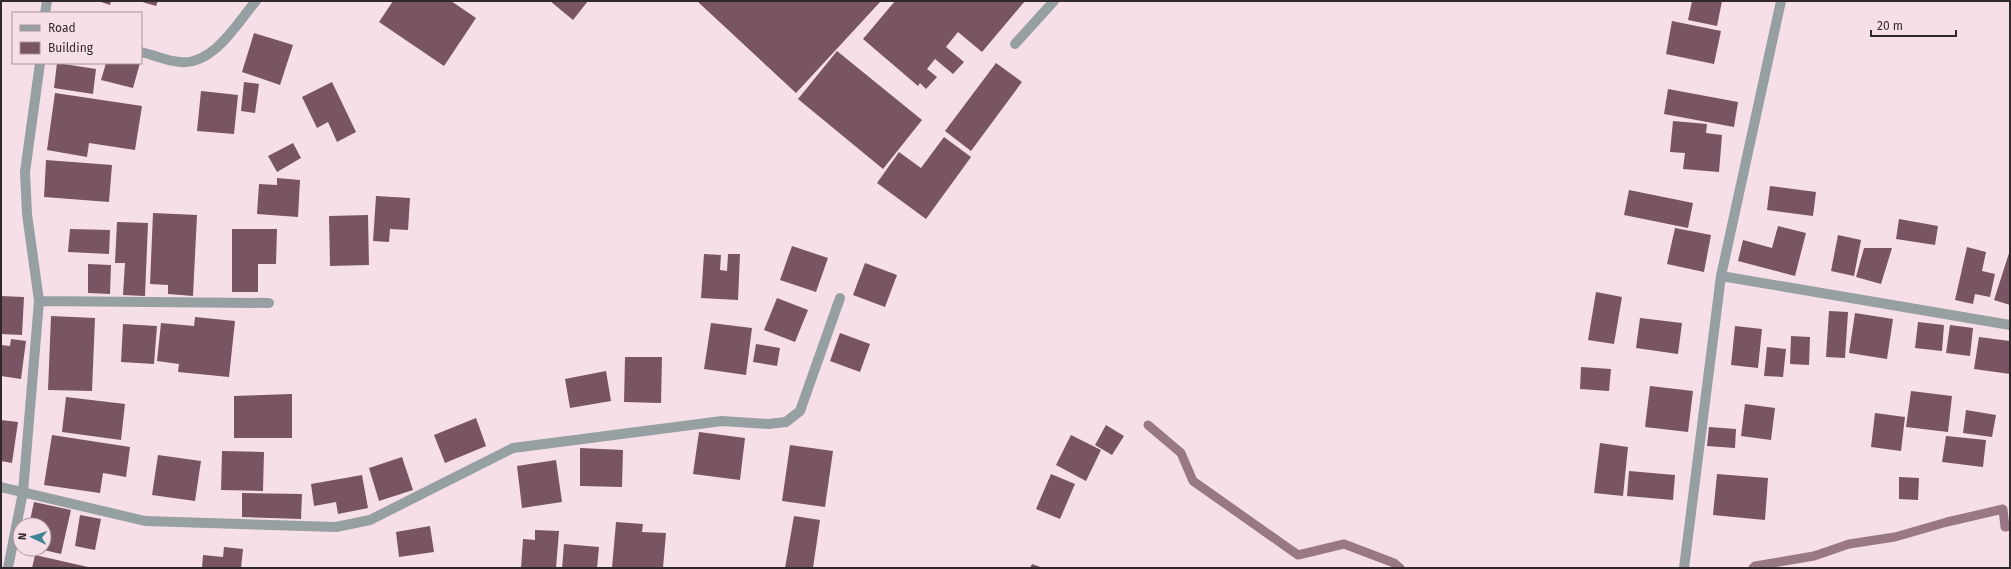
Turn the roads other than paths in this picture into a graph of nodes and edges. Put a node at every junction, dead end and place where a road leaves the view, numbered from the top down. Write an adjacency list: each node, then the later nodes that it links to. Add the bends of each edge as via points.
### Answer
1 (47, 1): 5 (street)
2 (256, 1): 7 (street, via 216,49 200,60 181,62)
3 (1054, 1): 6 (street)
4 (1781, 1): 9 (street)
5 (45, 12)
6 (1015, 44)
7 (142, 52)
8 (40, 64): 11 (street, via 25,172 27,214)
9 (1721, 276): 13 (street); 17 (street)
10 (840, 298): 15 (street, via 800,411 786,422 768,424 722,421 513,448 370,520 336,527 145,521)
11 (39, 301): 12 (street); 15 (street)
12 (269, 304)
13 (2010, 325)
14 (1, 487): 15 (street)
15 (23, 492): 16 (street)
16 (8, 568)
17 (1684, 568)

